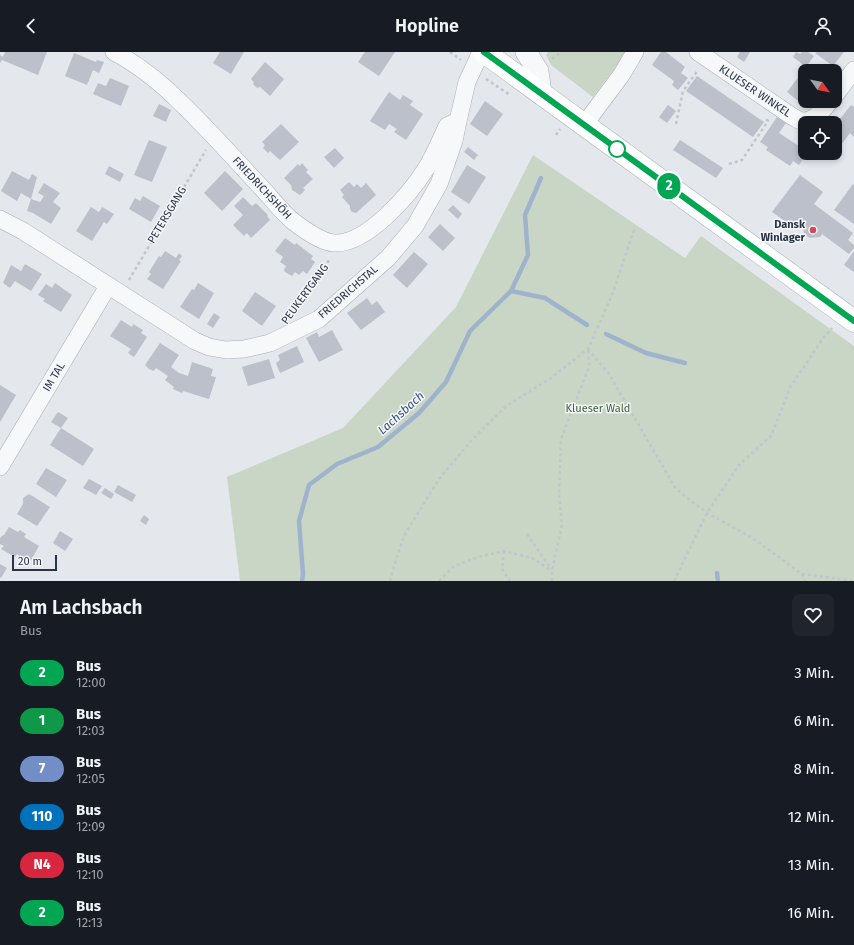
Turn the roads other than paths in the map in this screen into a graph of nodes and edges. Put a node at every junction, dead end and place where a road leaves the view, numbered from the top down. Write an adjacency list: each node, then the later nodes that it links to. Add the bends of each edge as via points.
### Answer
1 (114, 52): 10 (street, FRIEDRICHSHÖH, via 155,78 214,136 292,221 313,236 333,243 349,240 364,233 385,217 428,166 447,126)
2 (482, 52): 8 (main road); 10 (street, via 467,82)
3 (526, 52): 8 (street, via 538,71)
4 (635, 52): 11 (street)
5 (702, 55): 9 (street, KLUESER WINKEL, via 802,121 812,119)
6 (854, 70): 7 (street)
7 (842, 86)
8 (541, 94): 11 (main road)
9 (825, 108)
10 (458, 121): 13 (street, FRIEDRICHSTAL, via 439,184 415,226 388,258 319,318 270,343 244,349 226,350 209,347 195,341)
11 (584, 125): 14 (main road)
12 (0, 219): 13 (street, FRIEDRICHSTAL)
13 (114, 290): 15 (street, IM TAL)
14 (844, 323)
15 (0, 467)

